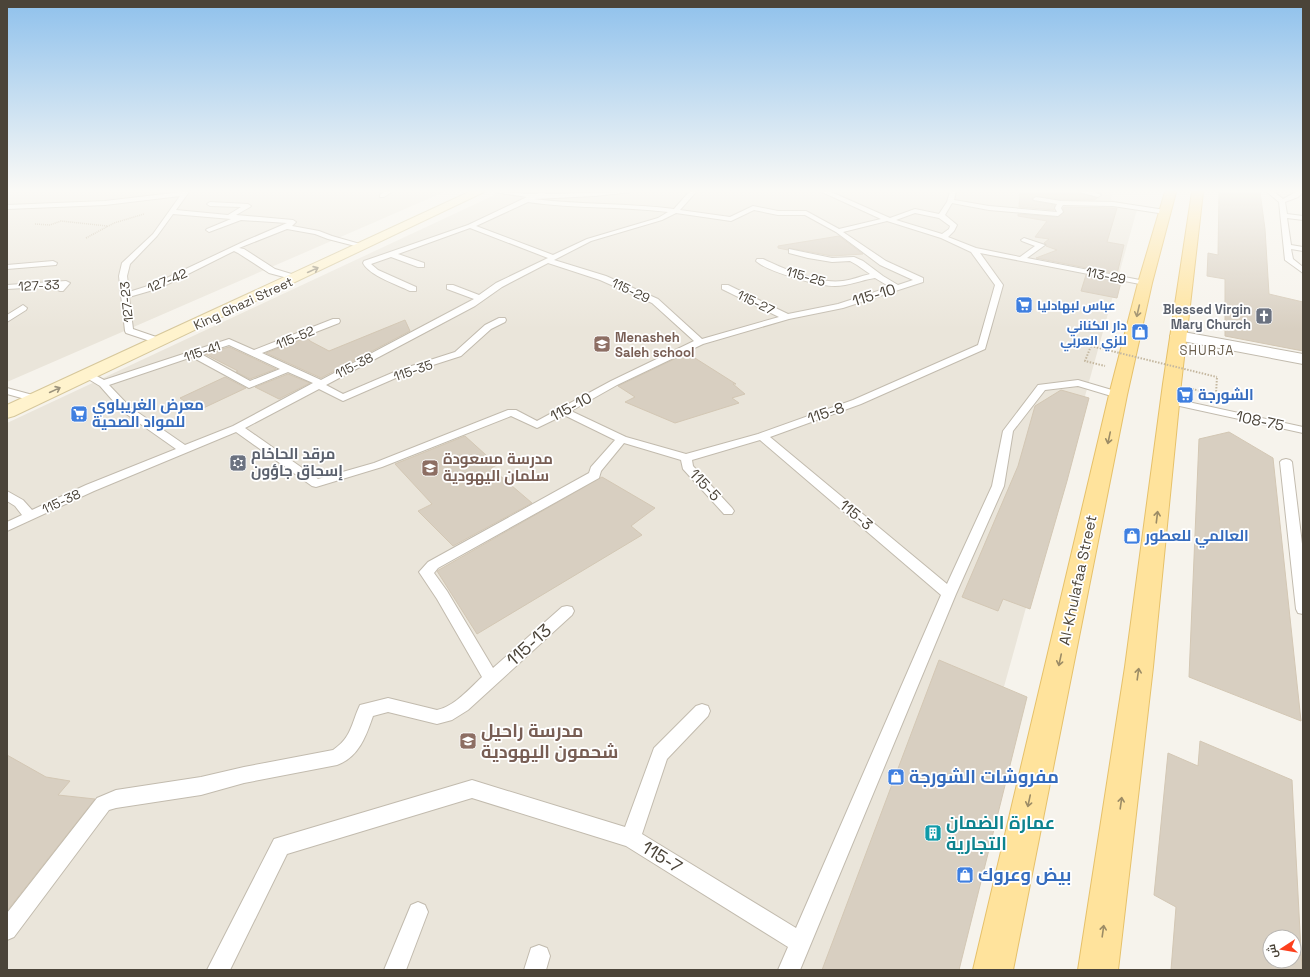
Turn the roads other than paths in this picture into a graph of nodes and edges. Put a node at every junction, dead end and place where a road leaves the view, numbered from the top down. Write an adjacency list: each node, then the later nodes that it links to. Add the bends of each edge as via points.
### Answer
1 (152, 238): 37 (lane, 127-23, via 126,263 123,276)
2 (260, 238): 16 (lane, 127-42)
3 (329, 238): 14 (lane)
4 (381, 238): 14 (street, King Ghazi Street)
5 (437, 238): 20 (lane)
6 (499, 238): 21 (lane, 115-29)
7 (595, 238): 21 (lane, 115-38)
8 (847, 238): 34 (lane, 115-10, via 883,263 920,280)
9 (944, 238): 18 (lane, 113-29)
10 (1158, 238): 30 (main road, Al-Khulafaa Street)
11 (1192, 238): 44 (main road)
12 (1286, 238): 15 (lane)
13 (1024, 240): 22 (lane, via 1041,245)
14 (363, 246): 29 (street, King Ghazi Street, one-way to 14)
15 (1287, 246): 17 (lane); 27 (lane, via 1289,260)
16 (233, 249): 29 (lane, via 272,271); 37 (lane, 127-42, via 157,286)
17 (1303, 249)
18 (974, 250): 22 (lane, 113-29); 62 (lane, 115-8, via 1000,285 982,347 856,402)
19 (792, 251): 28 (lane, via 832,260 851,259)
20 (390, 254): 25 (lane); 36 (lane, via 367,263 368,266 374,272)
21 (552, 259): 38 (lane, 115-38, via 499,285); 46 (lane, 115-29, via 603,278 655,302)
22 (1021, 259): 30 (lane, 113-29)
23 (760, 261): 28 (lane, 115-25, via 831,284)
24 (53, 263): 26 (lane)
25 (421, 265)
26 (7, 267)
27 (1303, 270)
28 (876, 275): 34 (lane)
29 (295, 278): 45 (street, King Ghazi Street)
30 (1145, 283): 55 (main road, Al-Khulafaa Street, one-way to 55)
31 (450, 286): 38 (lane)
32 (7, 287): 35 (lane, 127-33, via 66,283)
33 (725, 287): 40 (lane, 115-27)
34 (898, 288): 40 (lane, 115-10, via 840,306)
35 (60, 289)
36 (413, 289)
37 (125, 296): 45 (lane, 127-23, via 129,331)
38 (480, 298): 53 (lane, 115-38)
39 (23, 308): 41 (lane)
40 (786, 317): 46 (lane, 115-10)
41 (7, 319)
42 (502, 320): 53 (lane, 115-35, via 488,327 458,354 402,372 343,398)
43 (336, 321): 47 (lane, 115-52)
44 (1178, 336): 49 (street); 57 (main road)
45 (159, 341): 51 (street, King Ghazi Street)
46 (700, 342): 58 (lane, 115-10, via 614,383)
47 (254, 353): 48 (lane, 115-41, via 229,342); 50 (lane, 115-41)
48 (193, 354): 50 (lane, via 249,386); 52 (lane, 115-41)
49 (1303, 360)
50 (288, 369): 53 (lane, 115-41)
51 (88, 375): 52 (lane); 56 (street, King Ghazi Street, one-way to 51)
52 (103, 384): 64 (lane, via 126,409)
53 (318, 384): 60 (lane, 115-38)
54 (7, 391): 56 (lane)
55 (1118, 395): 72 (lane, via 1078,383 1042,387 1008,431 998,486); 84 (main road, Al-Khulafaa Street, one-way to 84)
56 (36, 399): 59 (street, King Ghazi Street)
57 (1170, 401): 61 (lane, 108-75); 85 (main road, one-way to 57, via 1139,666)
58 (564, 411): 60 (lane, 115-10, via 536,425 512,412 378,465 316,483); 63 (lane)
59 (7, 412)
60 (236, 428): 64 (lane, 115-38)
61 (1303, 430)
62 (762, 436): 65 (lane, 115-8); 72 (lane, 115-3)
63 (622, 439): 65 (lane); 75 (lane, via 595,470 595,475 433,565 426,572)
64 (185, 450): 70 (lane, 115-38, via 90,488)
65 (686, 458): 69 (lane, 115-5, via 687,467)
66 (1286, 462): 68 (lane)
67 (7, 495): 70 (lane, via 19,503)
68 (1297, 510): 73 (lane)
69 (728, 511)
70 (30, 516): 71 (lane, 115-38)
71 (7, 527)
72 (949, 594): 80 (lane)
73 (1303, 609)
74 (567, 611): 75 (lane, 115-13)
75 (491, 678): 79 (lane, 115-13, via 462,705 446,715 437,717 388,705 366,710 355,742 337,757 202,786 116,799 103,804)
76 (702, 711): 77 (lane, 115-7, via 660,754)
77 (631, 838): 80 (lane, 115-7); 81 (lane, via 472,789 281,846)
78 (418, 912): 82 (lane)
79 (7, 930)
80 (799, 942): 83 (lane)
81 (218, 970)
82 (395, 970)
83 (789, 970)
84 (993, 970)
85 (1098, 970)

